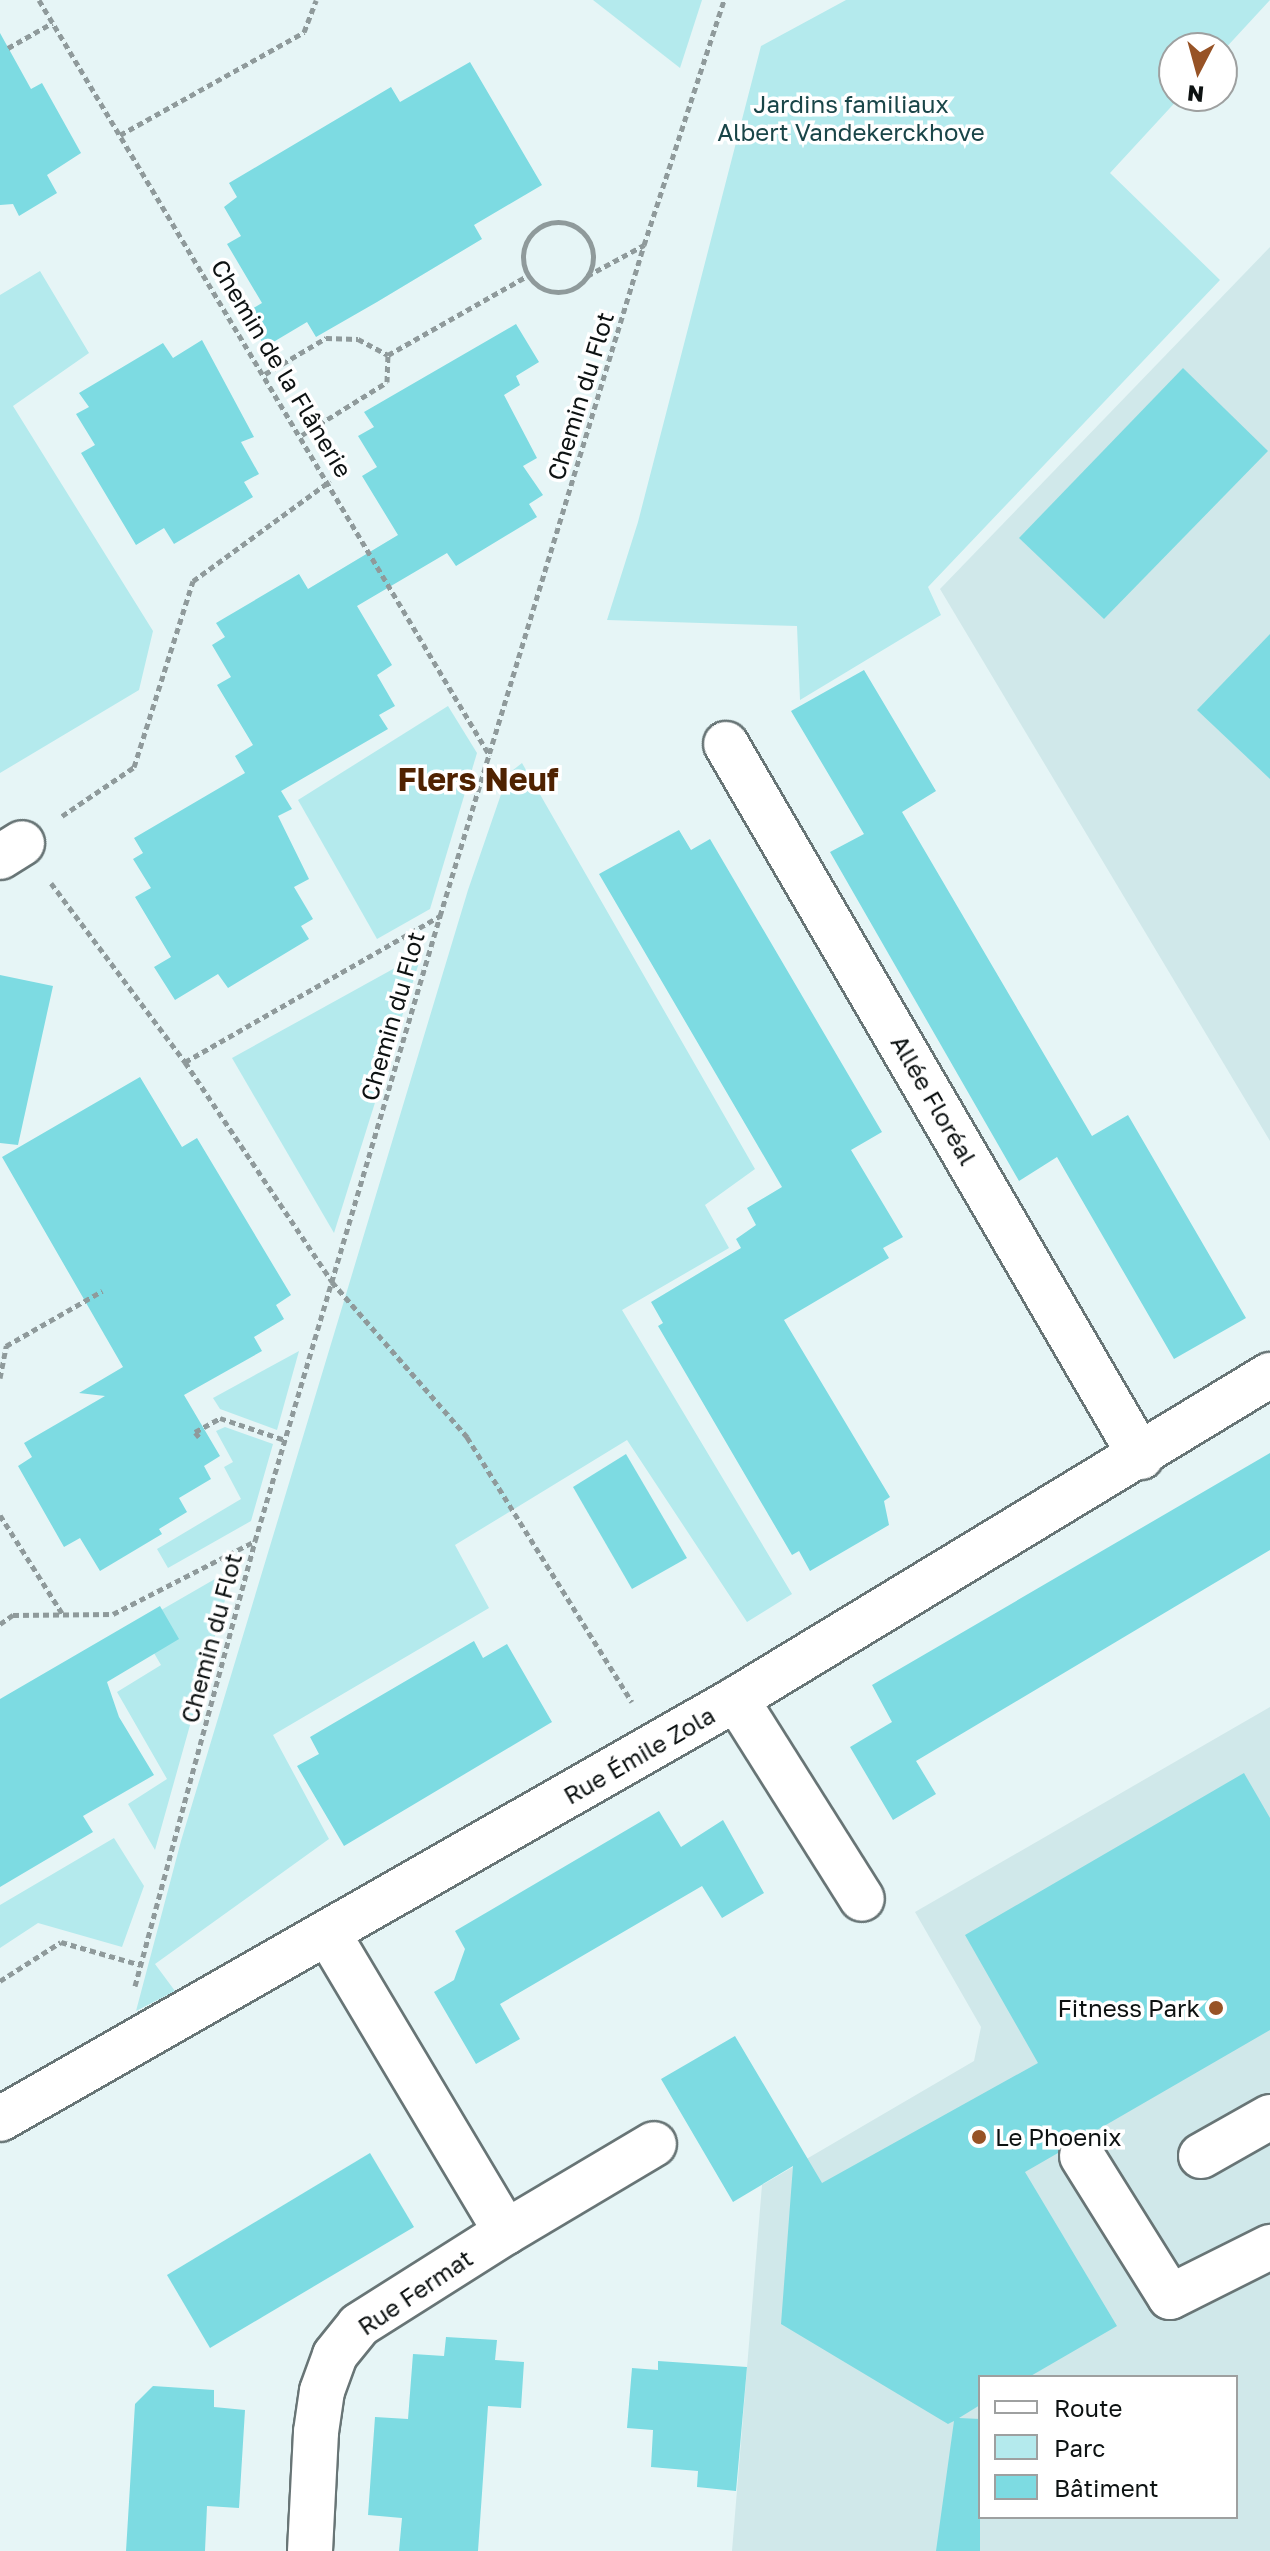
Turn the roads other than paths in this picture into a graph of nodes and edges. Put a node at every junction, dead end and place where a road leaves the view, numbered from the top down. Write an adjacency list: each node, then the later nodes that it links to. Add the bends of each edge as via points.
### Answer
1 (726, 744): 3 (street, Allée Floréal)
2 (1270, 1375): 3 (street, Rue Émile Zola)
3 (1141, 1457): 4 (street, Rue Émile Zola)
4 (736, 1699): 5 (street); 6 (street, Rue Émile Zola)
5 (862, 1899)
6 (329, 1935): 8 (street, Rue Émile Zola); 12 (street)
7 (1270, 2117): 11 (street)
8 (0, 2119)
9 (654, 2144): 12 (street, Rue Fermat)
10 (1082, 2156): 13 (street, via 1170,2297)
11 (1201, 2156)
12 (506, 2232): 14 (street, Rue Fermat, via 359,2325 335,2355 316,2432)
13 (1270, 2247)
14 (310, 2551)

